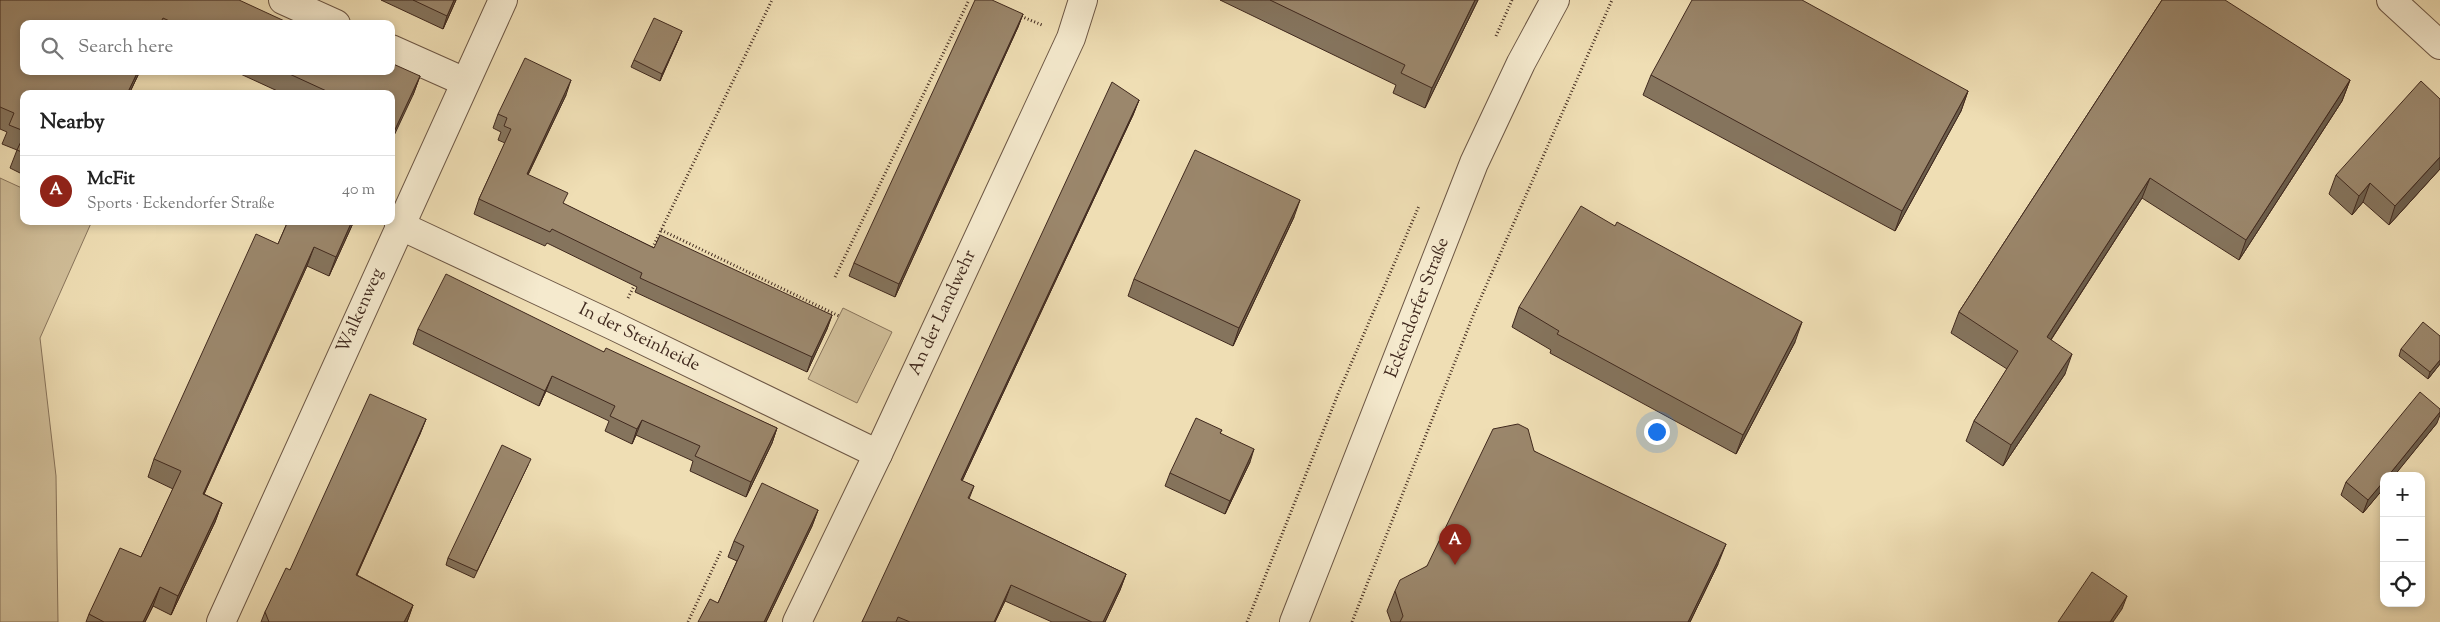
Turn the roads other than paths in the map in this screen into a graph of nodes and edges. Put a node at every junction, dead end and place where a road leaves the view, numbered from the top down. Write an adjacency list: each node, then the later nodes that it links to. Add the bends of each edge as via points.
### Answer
1 (283, 0): 6 (street)
2 (503, 0): 9 (street, Walkenweg)
3 (1083, 0): 11 (street, An der Landwehr, via 1071,38)
4 (1555, 0): 14 (street, Eckendorfer Straße, via 1474,163)
5 (2391, 0): 7 (street)
6 (327, 20)
7 (2440, 45)
8 (395, 51): 9 (street)
9 (465, 82): 10 (street, Walkenweg)
10 (399, 225): 11 (street, In der Steinheide); 12 (street, Walkenweg)
11 (878, 454): 13 (street, An der Landwehr)
12 (221, 622)
13 (797, 622)
14 (1294, 622)

